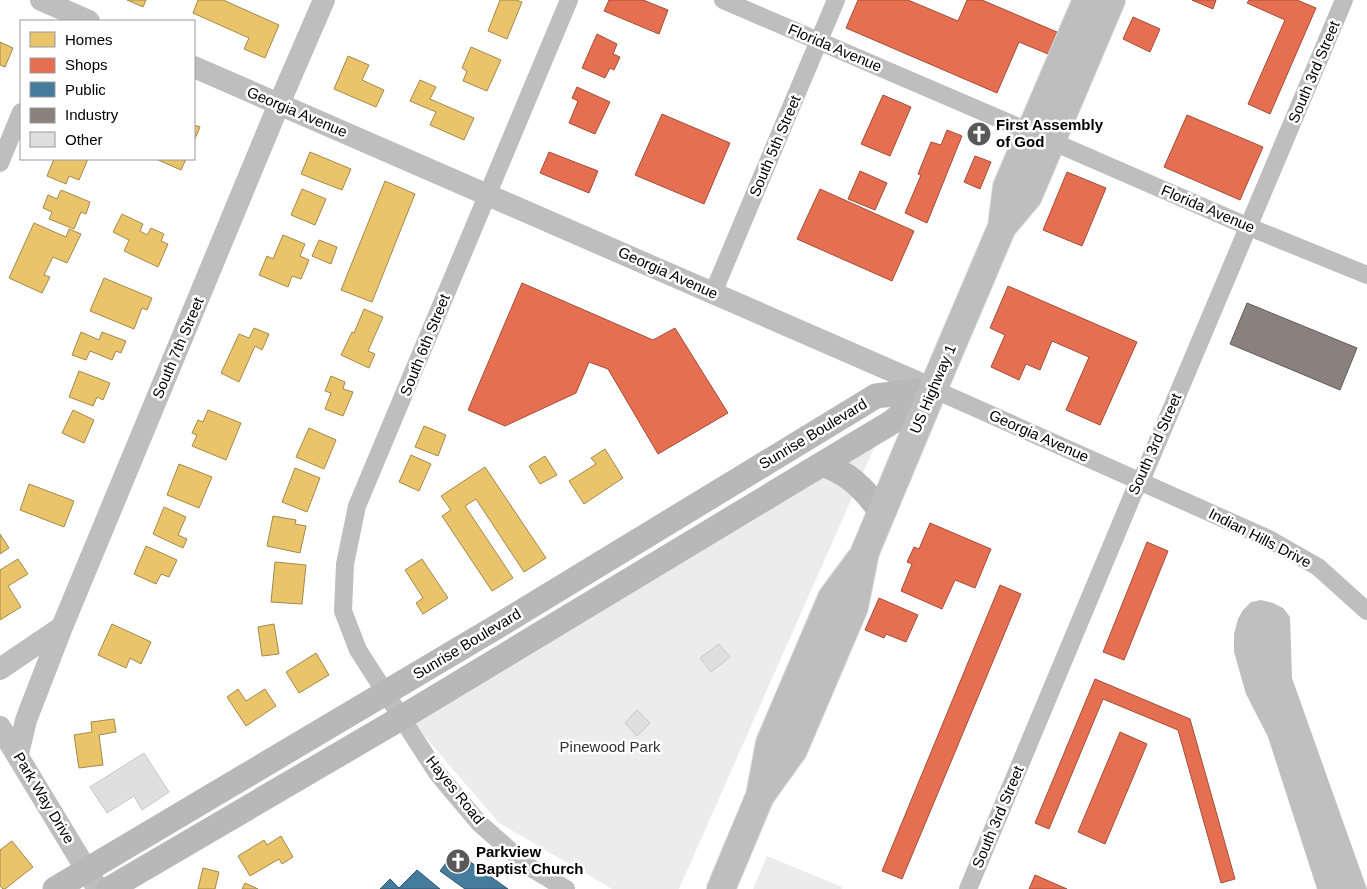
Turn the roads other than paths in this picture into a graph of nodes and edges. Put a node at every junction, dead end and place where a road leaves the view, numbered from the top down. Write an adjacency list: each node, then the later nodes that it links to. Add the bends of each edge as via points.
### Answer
1 (40, 0): 9 (street)
2 (324, 0): 13 (street, South 7th Street)
3 (569, 0): 17 (street, South 6th Street)
4 (723, 0): 11 (street, Florida Avenue)
5 (836, 0): 11 (street, South 5th Street)
6 (1087, 0): 15 (main road, US Highway 1)
7 (1111, 0): 15 (main road, US Highway 1)
8 (1344, 0): 18 (street, South 3rd Street)
9 (63, 10): 10 (street)
10 (87, 20)
11 (819, 41): 15 (street, Florida Avenue); 20 (street, South 5th Street)
12 (195, 67): 13 (street, Georgia Avenue)
13 (279, 104): 17 (street, Georgia Avenue); 26 (street, South 7th Street)
14 (20, 114): 16 (street)
15 (1040, 136): 18 (street, Florida Avenue); 21 (main road, US Highway 1, via 1007,188 1002,227)
16 (0, 163)
17 (487, 194): 20 (street, Georgia Avenue); 28 (street, South 6th Street, via 357,506 345,564 342,610 358,650)
18 (1249, 227): 19 (street, Florida Avenue); 23 (street, South 3rd Street)
19 (1367, 274)
20 (713, 293): 21 (street, Georgia Avenue)
21 (933, 389): 22 (main road, Sunrise Boulevard, via 892,422); 23 (street, Georgia Avenue); 24 (main road, US Highway 1); 28 (main road, Sunrise Boulevard, via 876,396)
22 (822, 464): 24 (main road, via 836,469 860,486); 29 (main road, Sunrise Boulevard)
23 (1141, 481): 25 (street, Indian Hills Drive, via 1269,539 1318,567); 37 (street, South 3rd Street, via 1130,500)
24 (881, 513): 36 (main road, US Highway 1, via 865,552 854,608 793,750 760,796)
25 (1367, 611)
26 (62, 627): 27 (street); 31 (street, South 7th Street, via 26,720)
27 (0, 669)
28 (386, 693): 29 (street, Hayes Road); 32 (main road, Sunrise Boulevard)
29 (401, 718): 34 (main road, Sunrise Boulevard); 35 (street, Hayes Road, via 437,772 480,822 528,866)
30 (0, 727): 31 (street, Park Way Drive)
31 (18, 754): 32 (street, Park Way Drive)
32 (92, 880): 33 (main road, Sunrise Boulevard)
33 (56, 889)
34 (110, 889)
35 (566, 889)
36 (721, 889)
37 (968, 889)

